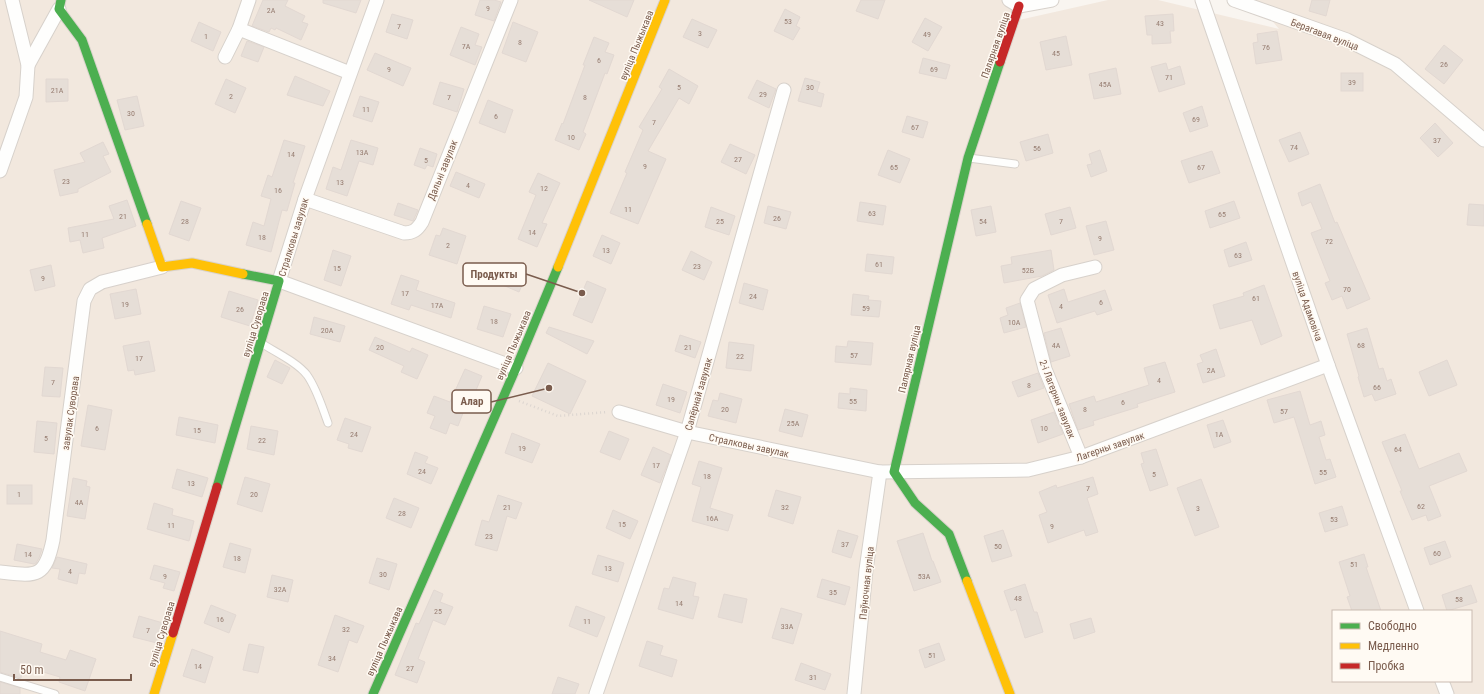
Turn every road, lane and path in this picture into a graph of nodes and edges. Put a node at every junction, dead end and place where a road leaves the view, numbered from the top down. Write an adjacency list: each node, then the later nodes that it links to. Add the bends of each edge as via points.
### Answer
1 (12, 0): 13 (street)
2 (249, 0): 11 (street)
3 (377, 0): 14 (street, Стралковы завулак)
4 (511, 0): 20 (street, Дальні завулак, via 418,230 404,233)
5 (665, 0): 26 (street, вуліца Пыжыкава)
6 (1052, 0): 9 (street)
7 (1202, 0): 25 (street, вуліца Адамовіча)
8 (1234, 0): 16 (street, Берагавая вуліца, via 1347,40 1395,64)
9 (1014, 3): 17 (street, Палярная вуліца)
10 (60, 4): 13 (street); 21 (street, via 82,40)
11 (239, 29): 12 (street); 14 (street)
12 (225, 57)
13 (28, 65): 19 (street, via 26,97)
14 (350, 73): 20 (street, Стралковы завулак)
15 (784, 90): 30 (street, Сапёрнай завулак)
16 (1484, 140)
17 (968, 158): 18 (lane); 33 (street, Палярная вуліца)
18 (1015, 164)
19 (0, 171)
20 (304, 199): 23 (street, Стралковы завулак)
21 (162, 267): 23 (street, вуліца Суворава, via 192,263); 34 (street, завулак Суворава, via 102,282 90,289 84,301 50,556 42,569 34,573)
22 (1095, 267): 31 (street, 2-і Лагерны завулак, via 1062,275 1034,289 1027,300 1045,369)
23 (279, 281): 24 (street, вуліца Суворава); 26 (street, Стралковы завулак)
24 (261, 343): 29 (lane, via 306,374); 39 (street, вуліца Суворава)
25 (1328, 365): 31 (street, Лагерны завулак); 35 (street, вуліца Адамовіча)
26 (516, 368): 27 (street, вуліца Пыжыкава)
27 (504, 395): 28 (path, via 558,416); 40 (street, вуліца Пыжыкава)
28 (619, 412): 30 (street, Стралковы завулак)
29 (328, 423)
30 (687, 432): 32 (street, Стралковы завулак); 41 (street, Сапёрнай завулак)
31 (1081, 457): 33 (street, Лагерны завулак, via 1028,470)
32 (880, 472): 33 (street, Лагерны завулак); 42 (street, Паўночная вуліца, via 866,570)
33 (894, 472): 43 (street, via 915,503 949,534)
34 (0, 572)
35 (1417, 610)
36 (0, 677): 38 (lane)
37 (1442, 682): 44 (street)
38 (55, 694)
39 (154, 694)
40 (373, 694)
41 (596, 694)
42 (854, 694)
43 (1010, 694)
44 (1447, 694)

